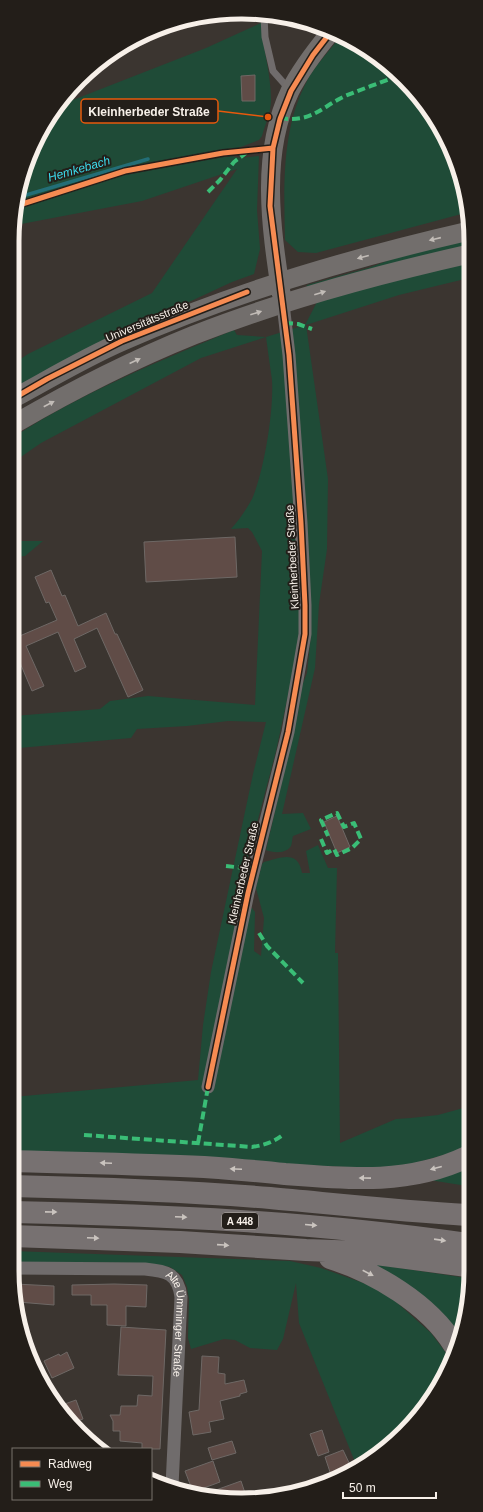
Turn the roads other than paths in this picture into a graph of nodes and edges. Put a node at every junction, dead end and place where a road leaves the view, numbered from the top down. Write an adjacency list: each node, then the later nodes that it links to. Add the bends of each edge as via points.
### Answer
1 (264, 20): 3 (lane, via 265,37 273,71)
2 (327, 36): 3 (main road, Kleinherbeder Straße)
3 (290, 91): 4 (main road, Kleinherbeder Straße)
4 (273, 148): 5 (lane, via 223,153 125,171); 8 (main road, Kleinherbeder Straße, via 270,206)
5 (22, 204)
6 (464, 232): 8 (main road, Universitätsstraße, one-way to 8)
7 (464, 255): 9 (main road, one-way to 7, via 354,282)
8 (279, 281): 9 (main road, Kleinherbeder Straße); 10 (main road, Universitätsstraße, via 122,341)
9 (283, 304): 11 (main road, one-way to 9, via 100,377 159,350); 12 (street, Kleinherbeder Straße, via 300,516 305,634 288,732 248,893)
10 (19, 395)
11 (19, 421)
12 (208, 1087)
13 (464, 1157): 14 (highway, one-way to 14, via 445,1166 417,1173 378,1178 334,1178 162,1165)
14 (19, 1161)
15 (19, 1186): 17 (highway, A 448, via 184,1192)
16 (19, 1212): 21 (highway, A 448, one-way to 21, via 116,1214 314,1226)
17 (412, 1212): 18 (highway); 19 (highway, A 448)
18 (464, 1215)
19 (464, 1220)
20 (19, 1236): 22 (highway, one-way to 22)
21 (464, 1244)
22 (306, 1250): 23 (highway, via 361,1252); 25 (highway, one-way to 25, via 352,1265 391,1285 439,1326)
23 (464, 1266)
24 (19, 1268): 26 (street, Alte Ümminger Straße, via 160,1270 176,1280 181,1297)
25 (452, 1342)
26 (172, 1482)

